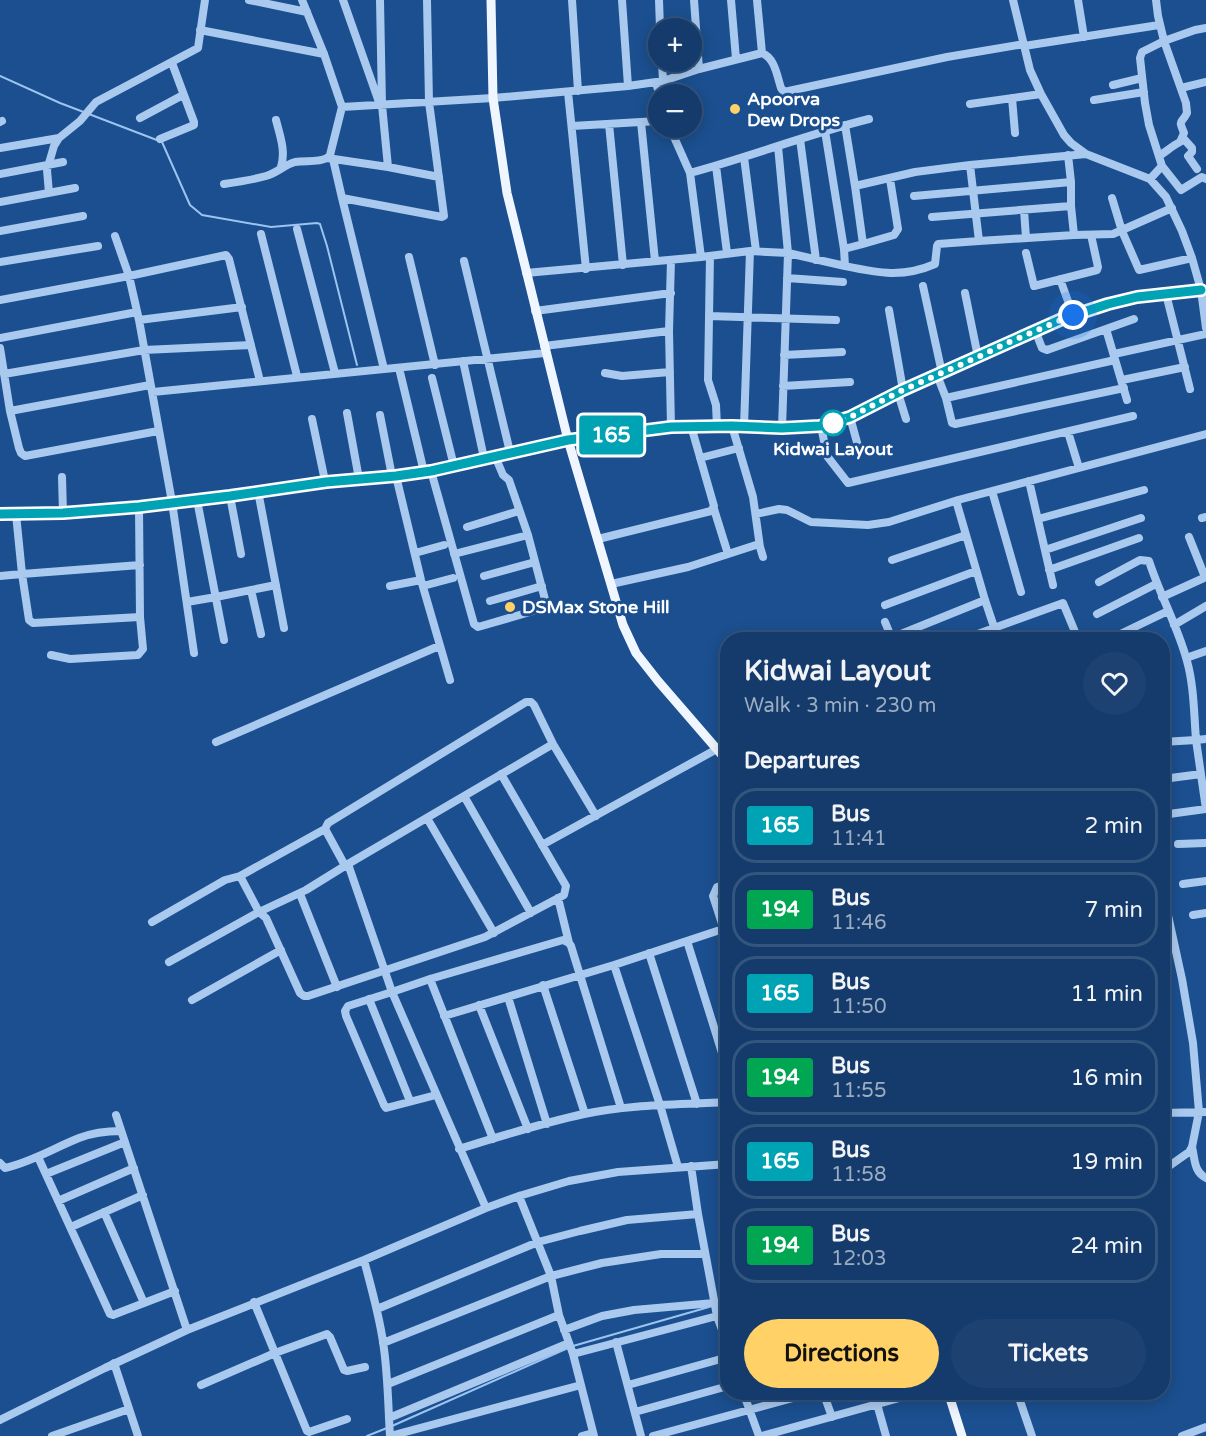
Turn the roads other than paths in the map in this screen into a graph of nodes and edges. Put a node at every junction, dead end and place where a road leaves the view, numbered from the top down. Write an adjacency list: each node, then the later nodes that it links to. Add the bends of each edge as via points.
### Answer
1 (205, 0): 22 (street)
2 (249, 0): 17 (street)
3 (302, 0): 17 (street)
4 (343, 0): 49 (street)
5 (380, 0): 49 (street)
6 (427, 0): 47 (street)
7 (491, 0): 44 (main road)
8 (572, 0): 39 (street)
9 (622, 0): 37 (street)
10 (659, 0): 18 (street)
11 (694, 0): 19 (street)
12 (731, 0): 28 (street)
13 (757, 0): 26 (street)
14 (1013, 0): 25 (street)
15 (1078, 0): 23 (street)
16 (1156, 0): 20 (street)
17 (307, 12): 27 (street)
18 (660, 18)
19 (695, 18)
20 (1159, 25): 23 (street); 24 (street)
21 (1206, 28): 24 (street)
22 (200, 30): 27 (street); 29 (street, via 198,48)
23 (1084, 37): 25 (street)
24 (1164, 41): 33 (street, via 1140,55); 38 (street)
25 (1024, 45): 26 (street, via 947,57 784,92 771,59); 42 (street)
26 (762, 53): 28 (street)
27 (324, 54): 50 (street)
28 (736, 59): 30 (street)
29 (172, 63): 43 (street); 61 (street, via 96,102)
30 (702, 68)
31 (661, 72): 35 (street)
32 (690, 72): 35 (street)
33 (1142, 78): 36 (street); 41 (street)
34 (1206, 81): 38 (street)
35 (660, 82): 37 (street)
36 (1113, 85)
37 (628, 86): 39 (street)
38 (1181, 88): 63 (street, via 1186,103 1180,123)
39 (578, 91): 40 (street)
40 (568, 92): 44 (street); 58 (street)
41 (1144, 92): 46 (street); 70 (street)
42 (1041, 94): 45 (street); 68 (street, via 1064,135)
43 (183, 95): 51 (street); 64 (street, via 194,125)
44 (493, 98): 47 (street); 130 (main road, via 507,193)
45 (1012, 98): 48 (street); 60 (street)
46 (1094, 100)
47 (429, 102): 49 (street); 83 (street)
48 (970, 104)
49 (381, 105): 50 (street); 79 (street)
50 (342, 107): 72 (street)
51 (140, 118)
52 (869, 119): 57 (street)
53 (276, 120): 78 (street, via 283,146)
54 (641, 122): 55 (street); 56 (street); 125 (street)
55 (648, 122)
56 (609, 124): 58 (street); 127 (street)
57 (845, 125): 59 (street); 89 (street)
58 (572, 126): 129 (street)
59 (825, 131): 65 (street); 114 (street)
60 (1015, 133)
61 (59, 138): 67 (street); 74 (street)
62 (674, 138): 81 (street)
63 (1183, 138): 70 (street); 80 (street, via 1192,148 1188,156)
64 (160, 139)
65 (800, 139): 66 (street); 123 (street)
66 (777, 146): 71 (street); 117 (street)
67 (0, 148)
68 (1086, 154): 69 (street); 85 (street)
69 (1068, 155): 75 (street); 87 (street)
70 (1159, 156): 77 (street)
71 (744, 157): 76 (street); 115 (street)
72 (330, 159): 78 (street); 79 (street); 94 (street)
73 (63, 162): 74 (street)
74 (49, 164): 82 (street); 92 (street)
75 (970, 165): 84 (street); 91 (street)
76 (716, 166): 81 (street); 118 (street)
77 (1162, 166): 85 (street); 86 (street, via 1181,190 1202,177)
78 (281, 167): 88 (street, via 266,176)
79 (388, 167): 83 (street)
80 (1197, 169)
81 (690, 173): 120 (street)
82 (0, 174)
83 (439, 177): 94 (street, via 442,218)
84 (890, 179): 89 (street); 112 (street, via 897,233)
85 (1150, 179): 98 (street)
86 (1206, 179)
87 (1071, 182): 91 (street); 97 (street)
88 (224, 184)
89 (855, 186): 112 (street)
90 (75, 188): 92 (street)
91 (972, 190): 93 (street); 100 (street)
92 (50, 193): 96 (street)
93 (914, 196)
94 (342, 198): 171 (street)
95 (1112, 198): 105 (street)
96 (0, 202)
97 (1071, 206): 99 (street); 107 (street)
98 (1172, 208): 105 (street); 121 (street)
99 (1024, 210): 100 (street); 110 (street)
100 (975, 213): 102 (street); 111 (street)
101 (82, 216): 104 (street)
102 (932, 217)
103 (297, 229): 173 (street)
104 (0, 231)
105 (1122, 231): 108 (street); 121 (street, via 1139,270)
106 (261, 234): 177 (street)
107 (1074, 235): 108 (street); 110 (street)
108 (1091, 235): 133 (street, via 1098,269)
109 (115, 236): 131 (street)
110 (1026, 238): 111 (street)
111 (979, 241): 128 (street, via 938,244 935,264 906,272 881,273)
112 (862, 244): 114 (street)
113 (98, 246): 126 (street)
114 (844, 249): 128 (street)
115 (753, 251): 117 (street); 118 (street); 147 (street)
116 (1026, 252): 133 (street, via 1034,286)
117 (788, 253): 123 (street); 132 (street)
118 (727, 254): 120 (street)
119 (409, 257): 168 (street)
120 (705, 257): 122 (street); 146 (street)
121 (1192, 258): 136 (street)
122 (670, 260): 125 (street); 137 (street)
123 (816, 260): 128 (street)
124 (464, 261): 166 (street)
125 (655, 261): 127 (street)
126 (0, 262)
127 (623, 265): 129 (street)
128 (845, 266)
129 (586, 269): 130 (street)
130 (526, 273): 143 (main road)
131 (129, 276): 140 (street); 141 (street, via 226,255); 145 (street)
132 (787, 279): 134 (street); 148 (street)
133 (1060, 279): 144 (street)
134 (843, 282)
135 (923, 286): 176 (street)
136 (1203, 291): 139 (street); 151 (street)
137 (671, 293): 143 (street); 154 (street)
138 (965, 293): 164 (street)
139 (1166, 294): 144 (street, via 1127,299); 157 (street)
140 (0, 300)
141 (242, 307): 145 (street); 158 (street)
142 (889, 310): 185 (street)
143 (536, 311): 161 (main road)
144 (1073, 315): 153 (street)
145 (138, 316): 156 (street); 160 (street)
146 (709, 316): 147 (street); 199 (street, via 708,380 716,405)
147 (747, 316): 148 (street); 200 (street)
148 (785, 318): 150 (street); 163 (street)
149 (1134, 319): 152 (street)
150 (836, 320)
151 (1206, 328)
152 (1106, 329): 153 (street, via 1047,350 1042,348); 165 (street)
153 (1035, 330): 164 (street)
154 (669, 331): 161 (street); 172 (street)
155 (1206, 334): 157 (street)
156 (0, 338)
157 (1178, 340): 165 (street); 169 (street)
158 (251, 345): 160 (street); 179 (street)
159 (0, 348): 175 (street)
160 (144, 350): 175 (street); 183 (street)
161 (545, 350): 166 (street); 205 (main road)
162 (842, 352): 163 (street)
163 (784, 355): 182 (street)
164 (978, 357): 176 (street)
165 (1115, 357): 181 (street); 186 (street)
166 (487, 359): 167 (street); 208 (street)
167 (463, 362): 168 (street); 210 (street)
168 (435, 365): 170 (street)
169 (1185, 367): 181 (street); 184 (street)
170 (399, 368): 171 (street); 214 (street)
171 (384, 369): 173 (street)
172 (670, 372): 174 (street, via 622,376); 198 (street)
173 (335, 373): 177 (street)
174 (605, 373)
175 (4, 374): 188 (street)
176 (940, 374): 185 (street); 186 (street)
177 (297, 376): 179 (street)
178 (432, 378): 212 (street)
179 (260, 381): 183 (street)
180 (850, 382): 182 (street)
181 (1123, 384): 186 (street, via 955,424); 187 (street)
182 (783, 386): 201 (street)
183 (151, 388): 188 (street); 202 (street)
184 (1190, 389)
185 (900, 391): 192 (street); 194 (street)
186 (946, 398)
187 (1127, 400)
188 (10, 411): 202 (street, via 19,448 25,456)
189 (347, 413): 217 (street)
190 (380, 415): 215 (street)
191 (1133, 416): 203 (street)
192 (850, 417): 197 (street); 206 (street)
193 (312, 419): 219 (street)
194 (906, 419)
195 (691, 426): 198 (street); 199 (street); 211 (street)
196 (732, 426): 199 (street); 200 (street); 207 (street)
197 (820, 426): 201 (street); 203 (street, via 827,456 848,483)
198 (671, 427): 205 (street)
199 (717, 427)
200 (744, 427): 201 (street)
201 (782, 428)
202 (158, 431): 226 (street)
203 (1068, 432): 213 (street)
204 (1206, 434): 213 (street)
205 (568, 440): 208 (street); 241 (main road)
206 (858, 446)
207 (739, 448): 211 (street); 233 (street)
208 (510, 452): 209 (street)
209 (495, 456): 210 (street); 229 (street, via 509,480)
210 (484, 458): 212 (street)
211 (700, 458): 228 (street)
212 (454, 466): 214 (street)
213 (1079, 468): 218 (street)
214 (427, 471): 215 (street); 247 (street)
215 (394, 476): 217 (street); 245 (street)
216 (62, 477): 230 (street)
217 (359, 479): 219 (street)
218 (1029, 481): 222 (street); 235 (street)
219 (326, 482): 221 (street)
220 (1144, 490): 235 (street)
221 (258, 491): 223 (street); 264 (street)
222 (992, 491): 225 (street); 269 (street)
223 (230, 496): 224 (street); 246 (street)
224 (197, 500): 226 (street); 270 (street)
225 (958, 501): 233 (street, via 868,525 811,522 779,509); 238 (street)
226 (172, 502): 227 (street); 274 (street)
227 (139, 507): 230 (street); 252 (street)
228 (714, 509): 241 (street); 248 (street)
229 (519, 511): 236 (street); 237 (street)
230 (63, 513): 232 (street)
231 (0, 514): 232 (street)
232 (16, 514): 255 (street)
233 (756, 514): 242 (street)
234 (1141, 518): 244 (street)
235 (1038, 519): 244 (street)
236 (467, 527)
237 (528, 535): 247 (street); 251 (street)
238 (966, 535): 250 (street); 254 (street)
239 (1190, 537): 258 (street)
240 (1139, 538): 253 (street)
241 (598, 539): 262 (main road)
242 (759, 544): 248 (street); 249 (street)
243 (444, 545): 245 (street)
244 (1045, 550): 253 (street)
245 (415, 553): 261 (street)
246 (241, 554)
247 (454, 554): 267 (street, via 477,626 547,608)
248 (728, 554): 262 (street)
249 (763, 557)
250 (892, 560)
251 (535, 562): 257 (street); 267 (street)
252 (140, 565): 255 (street); 279 (street)
253 (1049, 570): 265 (street)
254 (976, 571): 272 (street); 275 (street)
255 (22, 574): 256 (street); 279 (street, via 29,620 33,622)
256 (0, 576)
257 (484, 576)
258 (1206, 577): 271 (street)
259 (453, 578): 261 (street)
260 (1099, 582): 263 (street, via 1140,560 1149,561)
261 (422, 583): 266 (street); 292 (street)
262 (611, 584): 303 (main road, via 636,653)
263 (1156, 584): 271 (street); 278 (street)
264 (276, 585): 268 (street); 282 (street)
265 (1053, 585)
266 (390, 586)
267 (542, 586): 273 (street)
268 (251, 590): 270 (street); 290 (street)
269 (1021, 592)
270 (216, 597): 274 (street); 291 (street)
271 (1162, 597): 277 (street)
272 (985, 600): 283 (street); 285 (street)
273 (490, 601)
274 (187, 602): 294 (street)
275 (885, 605)
276 (1206, 606): 281 (street)
277 (1168, 611): 281 (street); 289 (street)
278 (1097, 614)
279 (140, 616): 295 (street, via 143,649 138,655 70,659)
280 (885, 622): 284 (street)
281 (1174, 625): 296 (street)
282 (284, 628)
283 (994, 628): 286 (street); 287 (street); 288 (street, via 1063,603)
284 (889, 632)
285 (907, 632)
286 (983, 632)
287 (995, 632)
288 (1073, 632)
289 (1124, 632)
290 (261, 634)
291 (224, 640)
292 (439, 646): 297 (street); 300 (street)
293 (1206, 651): 296 (street)
294 (194, 653)
295 (51, 655)
296 (1186, 658): 299 (street)
297 (450, 680)
298 (1206, 739): 299 (street)
299 (1197, 740): 301 (street); 306 (street)
300 (216, 742)
301 (1170, 742)
302 (553, 744): 305 (street); 311 (street); 313 (street, via 534,705 526,702 328,823)
303 (717, 749): 304 (main road); 311 (street)
304 (720, 753)
305 (501, 774): 308 (street); 316 (street)
306 (1201, 774): 307 (street); 309 (street)
307 (1170, 778)
308 (464, 796): 312 (street); 325 (street)
309 (1206, 809): 310 (street)
310 (1170, 814)
311 (596, 816): 316 (street)
312 (427, 818): 317 (street); 332 (street)
313 (325, 829): 317 (street, via 343,862); 318 (street)
314 (1206, 843): 315 (street)
315 (1178, 844)
316 (542, 845): 323 (street, via 566,886 567,890)
317 (348, 864): 322 (street); 339 (street)
318 (240, 876): 324 (street); 329 (street, via 225,880)
319 (1206, 881): 320 (street)
320 (1183, 884)
321 (720, 886): 328 (street, via 714,896)
322 (300, 894): 324 (street); 343 (street)
323 (558, 898): 325 (street); 334 (street)
324 (260, 912): 335 (street); 337 (street)
325 (531, 913): 332 (street)
326 (1206, 913): 327 (street)
327 (1193, 915)
328 (720, 919)
329 (152, 922)
330 (1170, 924): 357 (street)
331 (720, 931): 333 (street)
332 (494, 933): 339 (street)
333 (687, 941): 336 (street); 350 (street)
334 (568, 943): 340 (street); 341 (street, via 562,940)
335 (281, 950): 343 (street, via 304,996); 347 (street)
336 (649, 952): 338 (street); 354 (street)
337 (169, 962)
338 (614, 965): 340 (street); 355 (street)
339 (386, 971): 343 (street); 344 (street)
340 (580, 975): 342 (street); 356 (street)
341 (430, 979): 344 (street); 349 (street)
342 (543, 986): 345 (street); 359 (street)
343 (338, 987)
344 (393, 992): 346 (street); 351 (street)
345 (508, 997): 348 (street); 361 (street)
346 (369, 999): 352 (street); 352 (street, via 348,1006 346,1016 386,1108)
347 (192, 1000)
348 (478, 1005): 349 (street); 362 (street)
349 (444, 1016): 364 (street)
350 (720, 1046)
351 (436, 1095): 352 (street); 367 (street)
352 (410, 1101)
353 (720, 1103): 354 (street)
354 (697, 1104): 355 (street)
355 (660, 1105): 356 (street); 373 (street)
356 (621, 1108): 359 (street)
357 (1203, 1112): 358 (street); 366 (street)
358 (1170, 1113)
359 (585, 1114): 361 (street)
360 (116, 1115): 363 (street)
361 (547, 1124): 362 (street)
362 (528, 1129): 364 (street)
363 (121, 1131): 365 (street); 368 (street, via 80,1138)
364 (493, 1139): 367 (street)
365 (125, 1142): 374 (street); 375 (street)
366 (1192, 1147): 371 (street); 376 (street, via 1197,1172)
367 (459, 1149): 380 (street)
368 (38, 1157): 369 (street, via 5,1168); 375 (street)
369 (0, 1163)
370 (720, 1164): 372 (street)
371 (1170, 1165)
372 (691, 1166): 373 (street); 382 (street)
373 (678, 1167): 378 (street, via 618,1172)
374 (134, 1168): 377 (street); 379 (street)
375 (46, 1174): 379 (street)
376 (1206, 1178)
377 (143, 1195): 381 (street); 388 (street)
378 (519, 1196): 380 (street); 384 (street)
379 (58, 1201): 383 (street)
380 (486, 1208): 386 (street)
381 (104, 1212): 383 (street); 390 (street)
382 (698, 1214): 384 (street, via 627,1220); 385 (street)
383 (70, 1227): 390 (street, via 110,1314)
384 (538, 1242): 387 (street); 392 (street)
385 (705, 1254): 387 (street, via 661,1254); 391 (street)
386 (364, 1260): 389 (street); 392 (street)
387 (551, 1276): 393 (street); 399 (street)
388 (175, 1291): 390 (street); 396 (street)
389 (254, 1302): 396 (street); 401 (street)
390 (144, 1303)
391 (714, 1303): 394 (street); 397 (street, via 634,1310 602,1316)
392 (377, 1310): 399 (street)
393 (559, 1315): 397 (street); 406 (street)
394 (717, 1316): 395 (street); 398 (street)
395 (720, 1321)
396 (187, 1330): 404 (street)
397 (564, 1330): 400 (street)
398 (616, 1342): 402 (street); 409 (street)
399 (383, 1343): 406 (street)
400 (569, 1343): 402 (street); 422 (street)
401 (275, 1353): 405 (street, via 327,1334 344,1370); 407 (street); 423 (street, via 307,1431)
402 (573, 1354): 408 (street)
403 (720, 1359): 409 (street)
404 (114, 1364): 418 (street); 424 (street)
405 (365, 1367)
406 (388, 1384): 422 (street)
407 (201, 1385)
408 (581, 1385): 422 (street, via 390,1436); 426 (street)
409 (628, 1385): 420 (street)
410 (720, 1388): 420 (street)
411 (745, 1400): 419 (street)
412 (786, 1400): 419 (street)
413 (826, 1400): 421 (street)
414 (892, 1400): 417 (street)
415 (951, 1400): 434 (main road)
416 (1020, 1400): 435 (street)
417 (877, 1404): 421 (street); 433 (street)
418 (129, 1408): 427 (street); 428 (street)
419 (749, 1410): 431 (street); 432 (street)
420 (635, 1412): 430 (street)
421 (832, 1417): 432 (street)
422 (389, 1418)
423 (347, 1419)
424 (0, 1420)
425 (1206, 1427): 436 (street)
426 (594, 1434): 429 (street)
427 (52, 1436)
428 (138, 1436)
429 (582, 1436)
430 (641, 1436)
431 (653, 1436)
432 (760, 1436)
433 (886, 1436)
434 (962, 1436)
435 (1032, 1436)
436 (1182, 1436)

